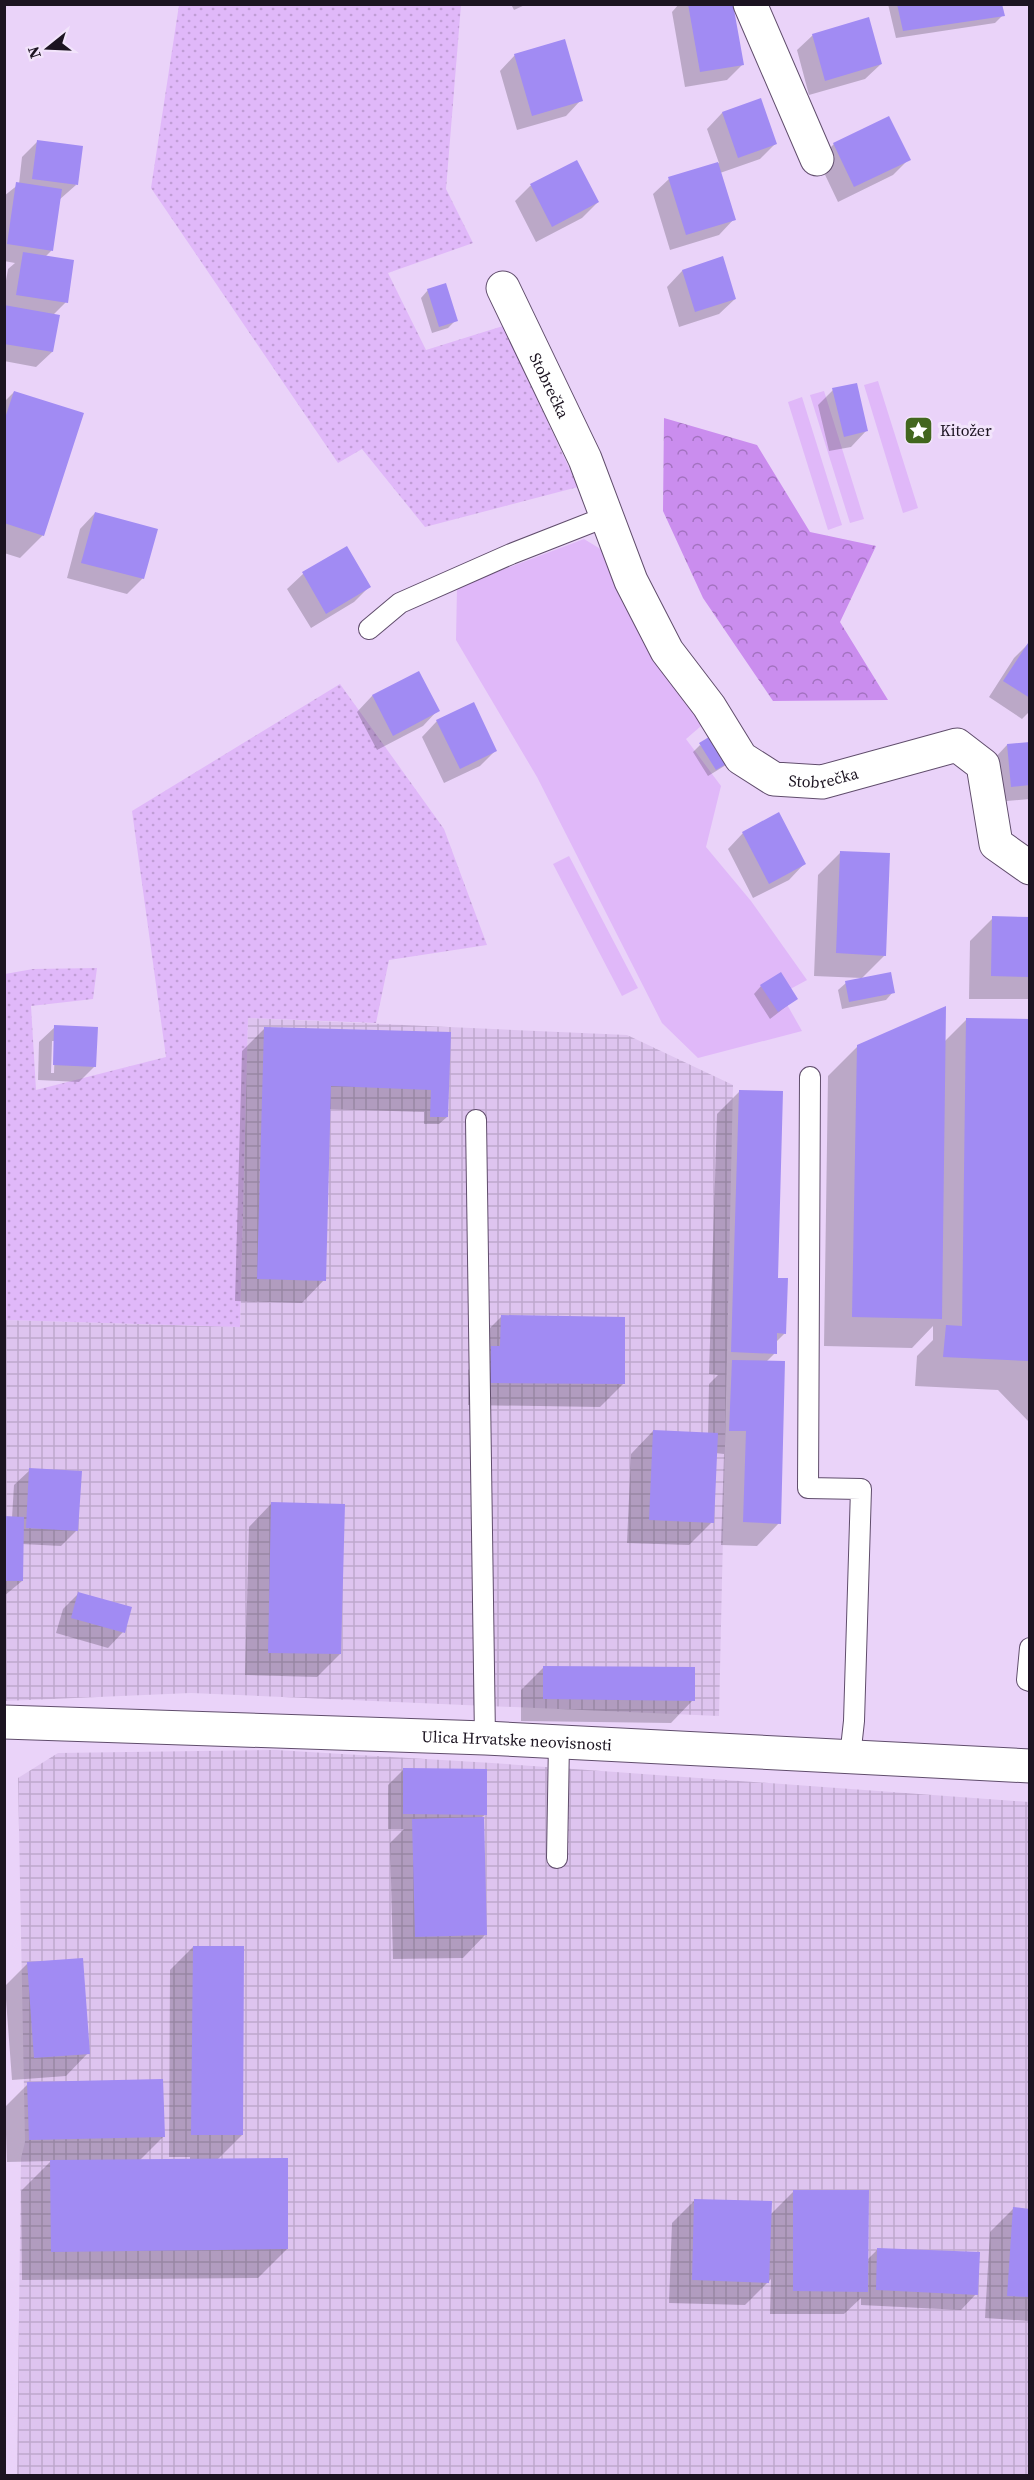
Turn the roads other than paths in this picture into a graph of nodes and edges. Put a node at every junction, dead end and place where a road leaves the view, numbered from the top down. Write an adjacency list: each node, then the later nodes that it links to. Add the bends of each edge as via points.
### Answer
1 (750, 4): 2 (street)
2 (817, 159)
3 (503, 288): 4 (street, Stobrečka)
4 (608, 516): 5 (lane, via 400,603); 6 (street, Stobrečka, via 631,581 667,651 709,706 741,758 774,778 822,782 957,745 983,765 996,844)
5 (369, 629)
6 (1029, 868)
7 (810, 1077): 14 (lane, via 808,1488 861,1489)
8 (476, 1120): 12 (lane)
9 (1029, 1648): 10 (lane)
10 (1029, 1681)
11 (4, 1722): 12 (street, Ulica Hrvatske neovisnosti)
12 (485, 1738): 13 (street, Ulica Hrvatske neovisnosti)
13 (559, 1742): 14 (street, Ulica Hrvatske neovisnosti); 16 (lane)
14 (850, 1757): 15 (street, Ulica Hrvatske neovisnosti)
15 (1029, 1766)
16 (557, 1858)

